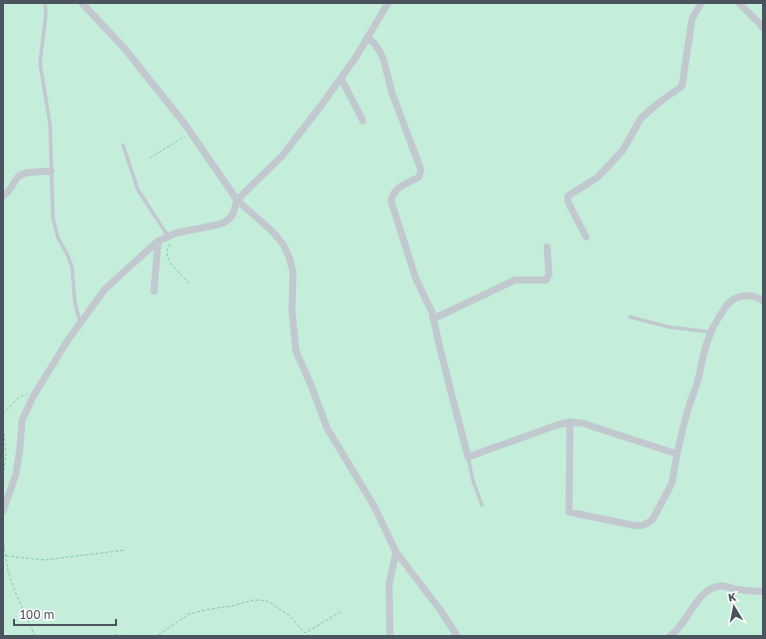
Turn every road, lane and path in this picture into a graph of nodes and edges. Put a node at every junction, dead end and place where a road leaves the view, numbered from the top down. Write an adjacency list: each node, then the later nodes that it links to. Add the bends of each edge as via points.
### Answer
1 (45, 3): 13 (lane, via 41,69 49,115)
2 (82, 3): 10 (street, via 125,49)
3 (388, 3): 7 (street)
4 (701, 3): 16 (street, via 692,19 682,86 641,118 623,150 598,177 568,196 568,202)
5 (739, 3): 6 (street)
6 (763, 28)
7 (367, 38): 8 (street); 24 (street, via 374,43 383,58 392,93 421,170 419,176 394,192 391,201 416,279)
8 (341, 78): 9 (street); 15 (street, via 282,156)
9 (363, 121)
10 (191, 133): 12 (path); 15 (street)
11 (123, 145): 17 (lane, via 138,190)
12 (150, 158)
13 (51, 171): 14 (street, via 22,175); 25 (lane, via 54,223 72,267 75,303)
14 (3, 196)
15 (237, 200): 17 (street, via 233,214 223,223 176,233); 38 (street, via 273,232 290,257 293,272 292,312 296,351 327,428 374,506)
16 (586, 237)
17 (169, 240): 18 (street); 20 (path, via 169,261)
18 (158, 241): 21 (street); 25 (street, via 105,289)
19 (547, 247): 24 (street, via 549,275 546,280 515,280)
20 (190, 284)
21 (154, 291)
22 (763, 301): 26 (street, via 759,297 750,296 741,296 733,300 726,305)
23 (630, 317): 26 (lane, via 669,327)
24 (433, 319): 32 (street)
25 (81, 322): 27 (street)
26 (710, 332): 31 (street)
27 (34, 395): 28 (path, via 19,397); 35 (street, via 22,420 16,474)
28 (3, 414)
29 (570, 422): 31 (street, via 588,425); 31 (street, via 569,512 638,526 649,523 672,483); 32 (street)
30 (3, 423): 33 (path, via 6,455)
31 (678, 454)
32 (468, 457): 34 (lane)
33 (3, 477)
34 (482, 505)
35 (3, 510)
36 (3, 539): 39 (path)
37 (125, 550): 39 (path, via 45,560)
38 (396, 552): 46 (street, via 389,584); 47 (street)
39 (6, 556): 42 (path, via 16,594)
40 (763, 591): 48 (street, via 751,592 726,586 713,588 692,607 681,626)
41 (342, 610): 45 (path, via 306,633 290,615 269,602 253,600 189,614)
42 (35, 636)
43 (110, 636): 44 (path)
44 (128, 636)
45 (154, 636)
46 (390, 636)
47 (457, 636)
48 (670, 636)

